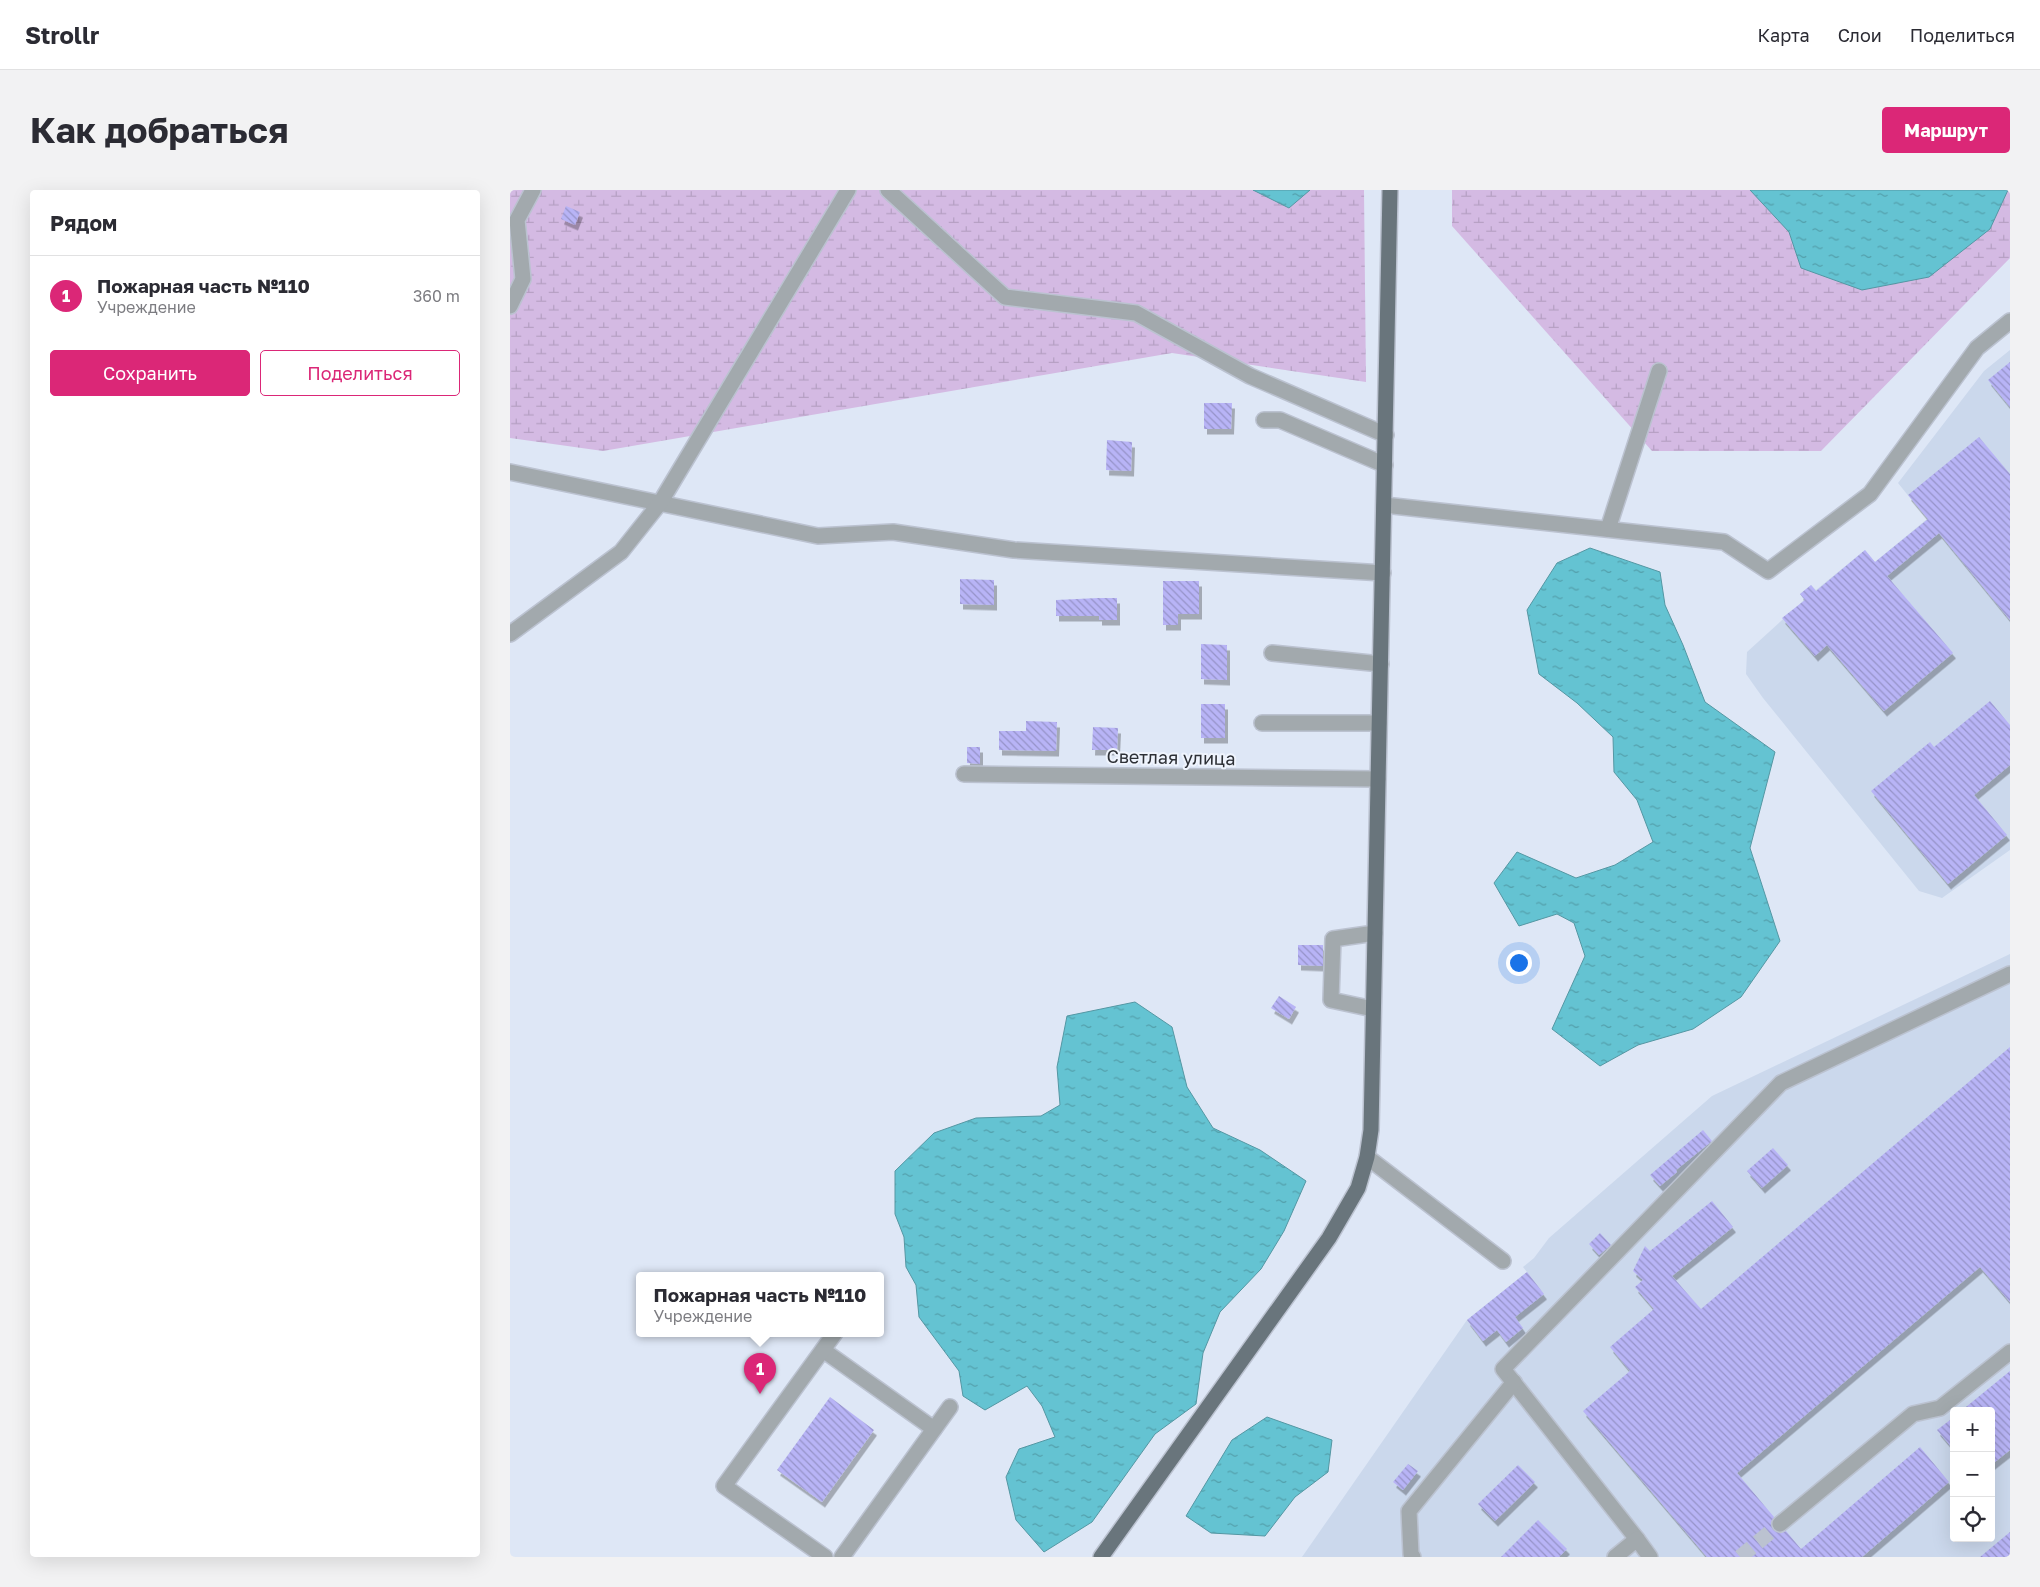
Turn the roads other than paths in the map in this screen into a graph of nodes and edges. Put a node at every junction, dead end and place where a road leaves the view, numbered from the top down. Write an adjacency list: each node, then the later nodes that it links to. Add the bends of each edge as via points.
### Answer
1 (533, 190): 5 (lane, via 517,220 524,279)
2 (848, 190): 12 (lane)
3 (888, 190): 9 (lane, via 1005,297 1136,314 1250,376)
4 (1390, 190): 9 (main road)
5 (510, 306)
6 (2010, 321): 14 (lane, via 1976,348 1870,494 1768,571 1724,542)
7 (1659, 371): 14 (lane)
8 (1264, 420): 10 (lane, via 1280,420)
9 (1386, 434): 10 (main road)
10 (1385, 465): 13 (main road)
11 (510, 472): 12 (lane)
12 (660, 503): 15 (lane, via 818,536 893,532 1014,550); 16 (lane, via 621,552)
13 (1384, 505): 14 (lane); 15 (main road)
14 (1608, 529)
15 (1383, 573): 18 (main road)
16 (510, 634)
17 (1272, 653): 18 (lane)
18 (1381, 664): 20 (main road)
19 (1262, 723): 20 (lane)
20 (1379, 723): 22 (main road)
21 (964, 774): 22 (lane, Светлая улица)
22 (1378, 779): 23 (main road)
23 (1375, 933): 25 (main road); 25 (lane, via 1333,940 1331,1000)
24 (2010, 974): 31 (lane, via 1781,1083 1503,1369)
25 (1374, 1009): 26 (main road, via 1371,1130)
26 (1367, 1157): 27 (lane); 38 (main road, via 1358,1188 1329,1238)
27 (1503, 1261)
28 (832, 1337): 29 (lane)
29 (823, 1350): 33 (lane); 36 (lane, via 724,1486)
30 (2010, 1352): 34 (lane, via 1940,1408 1913,1414)
31 (1514, 1382): 35 (lane); 39 (lane, via 1409,1510)
32 (950, 1407): 33 (lane)
33 (934, 1429): 37 (lane)
34 (1780, 1524)
35 (1637, 1539): 40 (lane); 41 (lane)
36 (825, 1557)
37 (842, 1557)
38 (1101, 1557)
39 (1413, 1557)
40 (1615, 1557)
41 (1650, 1557)

